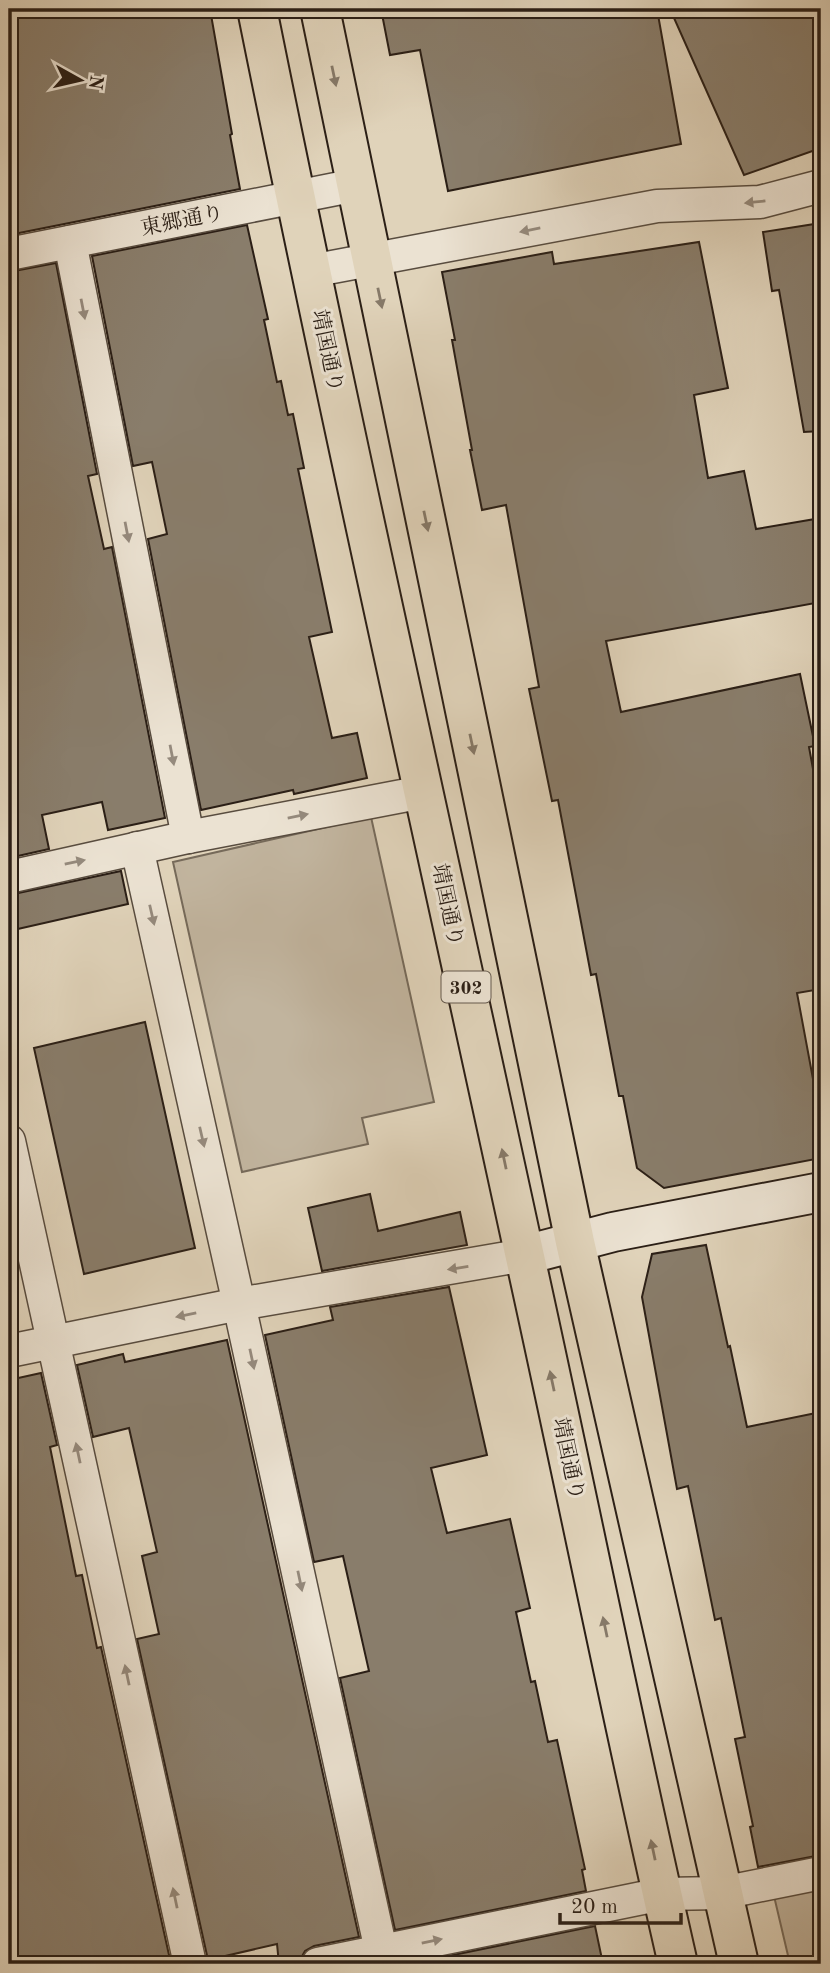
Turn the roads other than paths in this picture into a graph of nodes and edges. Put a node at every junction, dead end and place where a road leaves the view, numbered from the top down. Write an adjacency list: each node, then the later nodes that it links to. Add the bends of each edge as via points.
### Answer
1 (257, 9): 5 (main road, 靖国通り / 302)
2 (320, 9): 3 (main road, 302, one-way to 3)
3 (356, 185): 5 (street, 東郷通り); 8 (main road, 302)
4 (821, 186): 8 (street, one-way to 8, via 760,202 657,206)
5 (295, 197): 6 (street, 東郷通り); 9 (main road, 靖国通り / 302)
6 (70, 242): 7 (street, 東郷通り); 11 (street, one-way to 11)
7 (9, 254)
8 (372, 259): 9 (street); 16 (main road, 302, one-way to 16)
9 (310, 271): 10 (main road, 靖国通り / 302)
10 (422, 792): 11 (street, one-way to 10); 17 (main road, 靖国通り / 302, one-way to 10)
11 (188, 837): 12 (street)
12 (136, 848): 13 (street, one-way to 12); 18 (street, one-way to 18)
13 (9, 877)
14 (9, 1140): 19 (street)
15 (821, 1192): 16 (street)
16 (575, 1242): 17 (street); 22 (main road, 302)
17 (525, 1255): 18 (street, one-way to 18); 23 (main road, 靖国通り / 302, one-way to 17)
18 (239, 1304): 19 (street, one-way to 19); 24 (street, one-way to 24)
19 (54, 1343): 20 (street); 25 (street, one-way to 19)
20 (9, 1351)
21 (821, 1873): 22 (street)
22 (722, 1893): 23 (street); 28 (main road, 302)
23 (662, 1894): 24 (street, one-way to 23); 27 (main road, 靖国通り / 302)
24 (383, 1958): 26 (street)
25 (190, 1964)
26 (318, 1964)
27 (678, 1964)
28 (739, 1964)

